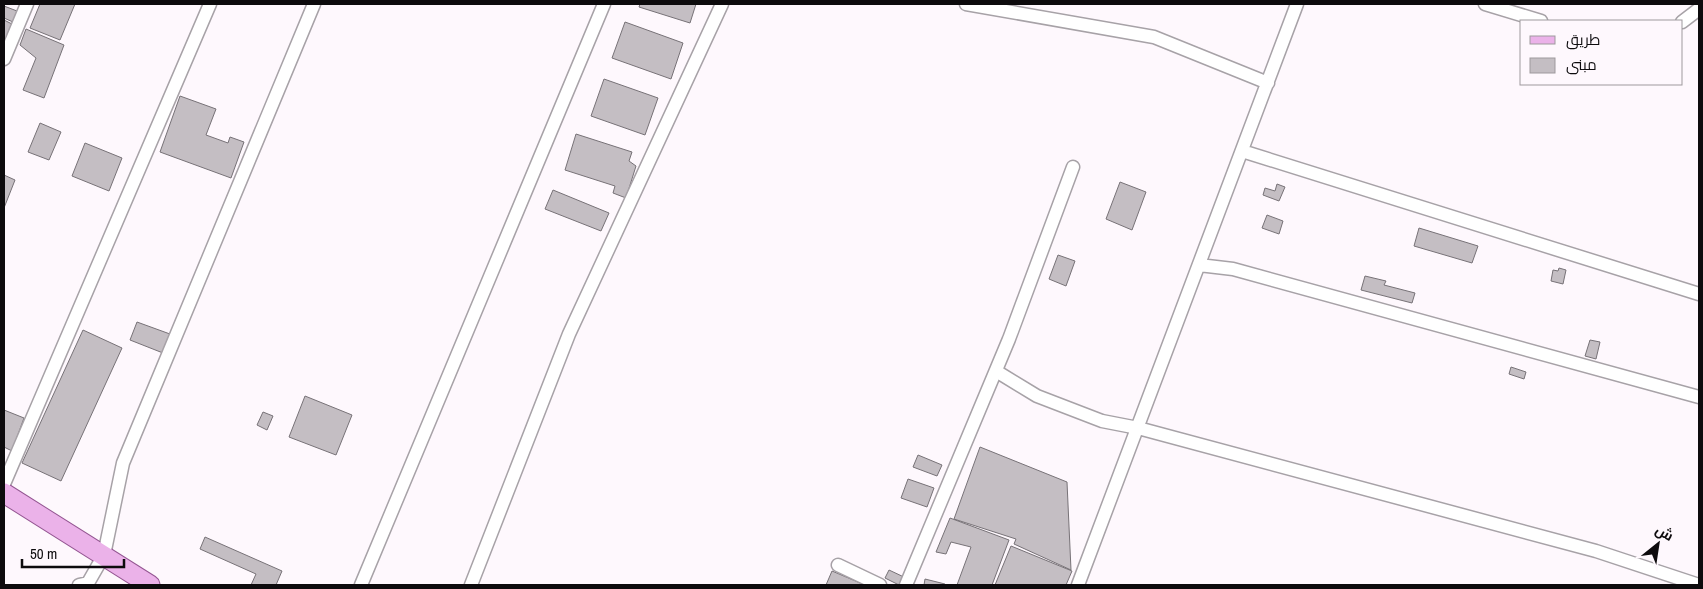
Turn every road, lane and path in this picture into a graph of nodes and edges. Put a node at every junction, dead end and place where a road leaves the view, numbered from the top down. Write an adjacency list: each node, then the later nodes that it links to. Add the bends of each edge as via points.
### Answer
1 (27, 4): 12 (street)
2 (210, 4): 21 (street)
3 (314, 4): 23 (street, via 123,463)
4 (604, 4): 27 (street)
5 (722, 4): 28 (street, via 570,334)
6 (966, 4): 13 (street, via 1154,37)
7 (1297, 4): 13 (street)
8 (1484, 4): 10 (street)
9 (1699, 9): 11 (street)
10 (1538, 20)
11 (1683, 21)
12 (4, 59)
13 (1268, 83): 14 (street)
14 (1242, 151): 16 (street); 17 (street)
15 (1073, 167): 18 (street)
16 (1199, 265): 19 (street, via 1234,269); 20 (street)
17 (1699, 294)
18 (996, 371): 20 (street, via 1037,396 1102,421); 30 (street)
19 (1699, 397)
20 (1138, 428): 31 (street); 32 (street, via 1596,551)
21 (4, 484)
22 (4, 493): 23 (main road)
23 (104, 556): 25 (street, via 88,583); 26 (main road)
24 (838, 565): 29 (street)
25 (79, 585)
26 (150, 585)
27 (361, 585)
28 (471, 585)
29 (880, 585)
30 (906, 585)
31 (1078, 585)
32 (1699, 585)

